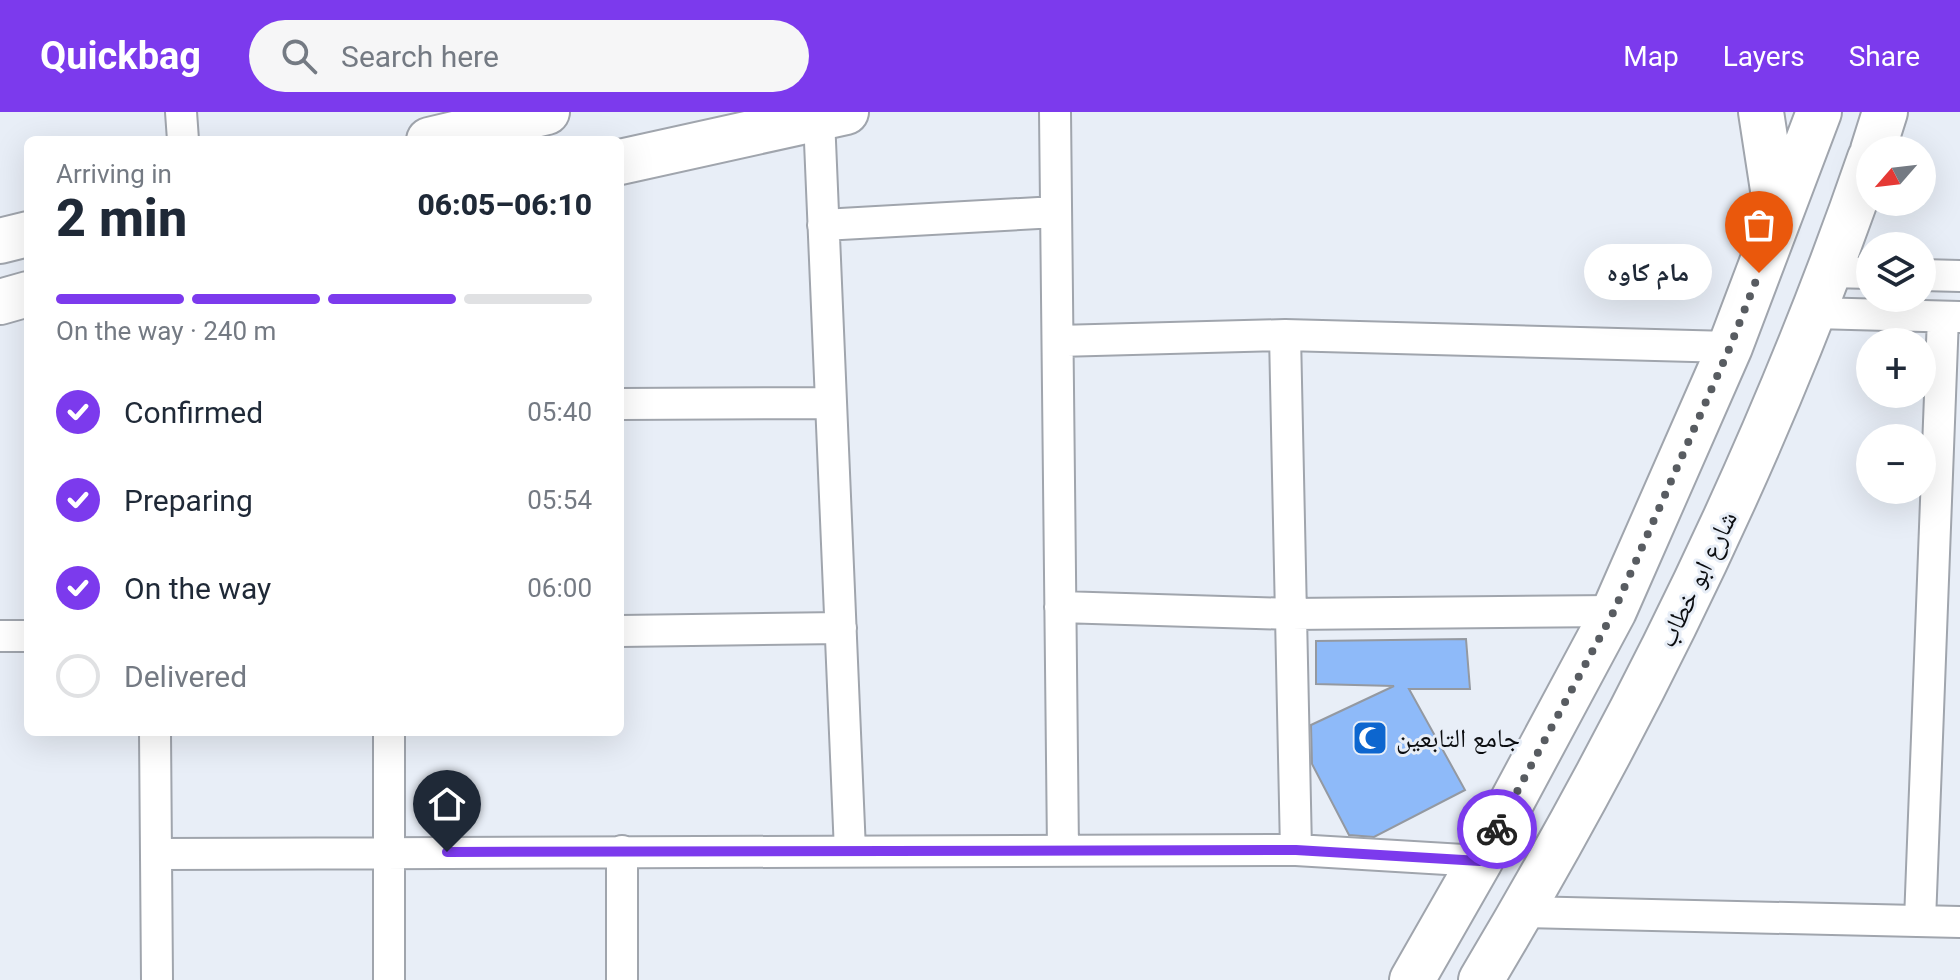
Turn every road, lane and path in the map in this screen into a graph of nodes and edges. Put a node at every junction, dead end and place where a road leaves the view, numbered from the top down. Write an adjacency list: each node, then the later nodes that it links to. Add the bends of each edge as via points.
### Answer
1 (181, 112): 9 (street)
2 (428, 112): 10 (street)
3 (547, 112): 11 (main road)
4 (1055, 112): 14 (street)
5 (1761, 112): 16 (main road)
6 (1819, 112): 16 (main road)
7 (1885, 112): 12 (main road)
8 (832, 115): 13 (main road); 17 (street)
9 (183, 136)
10 (430, 136)
11 (447, 136)
12 (1877, 136)
13 (624, 161)
14 (1056, 212): 17 (street); 28 (street)
15 (1860, 216): 20 (main road, شارع ابو خطاب)
16 (1777, 223): 29 (main road)
17 (823, 225): 30 (street)
18 (24, 235): 19 (main road)
19 (0, 241)
20 (1850, 273): 25 (main road, شارع ابو خطاب)
21 (1936, 275): 22 (street)
22 (1960, 276)
23 (24, 295): 24 (main road)
24 (0, 302)
25 (1815, 313): 26 (street); 48 (main road, شارع ابو خطاب, via 1710,556)
26 (1952, 317): 49 (street)
27 (1285, 335): 28 (street); 29 (street); 34 (street)
28 (1058, 341): 32 (street)
29 (1730, 347): 33 (main road)
30 (831, 403): 31 (street); 35 (street)
31 (624, 404)
32 (1060, 607): 34 (street); 41 (street)
33 (1614, 611): 34 (street); 47 (main road)
34 (1291, 614): 42 (street)
35 (841, 628): 36 (street); 44 (street)
36 (624, 631)
37 (0, 636): 38 (street)
38 (24, 636)
39 (155, 736): 46 (street)
40 (389, 736): 45 (street)
41 (1063, 850): 42 (street); 44 (street)
42 (1296, 850): 47 (street)
43 (622, 851): 44 (street); 45 (street); 53 (street)
44 (850, 851)
45 (389, 852): 46 (street); 52 (street)
46 (157, 854): 51 (street)
47 (1480, 861): 54 (main road)
48 (1521, 912): 49 (street); 55 (main road, شارع ابو خطاب)
49 (1920, 921): 50 (street)
50 (1960, 922)
51 (157, 980)
52 (389, 980)
53 (622, 980)
54 (1412, 980)
55 (1481, 980)

